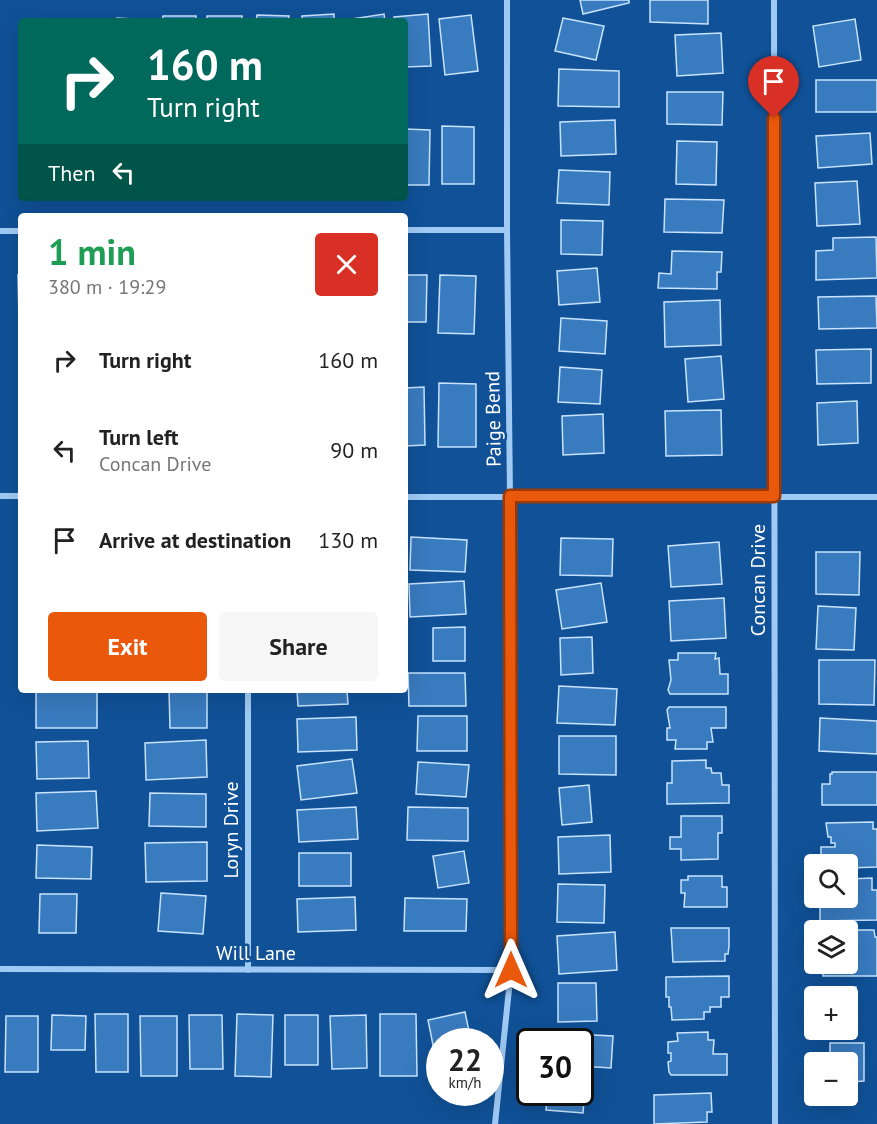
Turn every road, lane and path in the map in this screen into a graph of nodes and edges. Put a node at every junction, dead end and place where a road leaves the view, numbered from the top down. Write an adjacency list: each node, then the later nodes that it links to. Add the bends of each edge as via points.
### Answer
1 (507, 0): 4 (street, Paige Bend)
2 (774, 0): 11 (street, Concan Drive)
3 (408, 230): 4 (street)
4 (507, 230): 10 (street, Paige Bend)
5 (0, 231): 6 (street)
6 (18, 231)
7 (0, 496): 8 (street)
8 (18, 496)
9 (408, 496): 10 (street)
10 (510, 496): 11 (street); 16 (street, Paige Bend)
11 (774, 496): 12 (street); 18 (street, Concan Drive)
12 (877, 497)
13 (248, 693): 15 (street, Loryn Drive)
14 (0, 969): 15 (street, Will Lane)
15 (248, 970): 16 (street, Will Lane)
16 (511, 970): 17 (street, Paige Bend)
17 (495, 1124)
18 (775, 1124)

